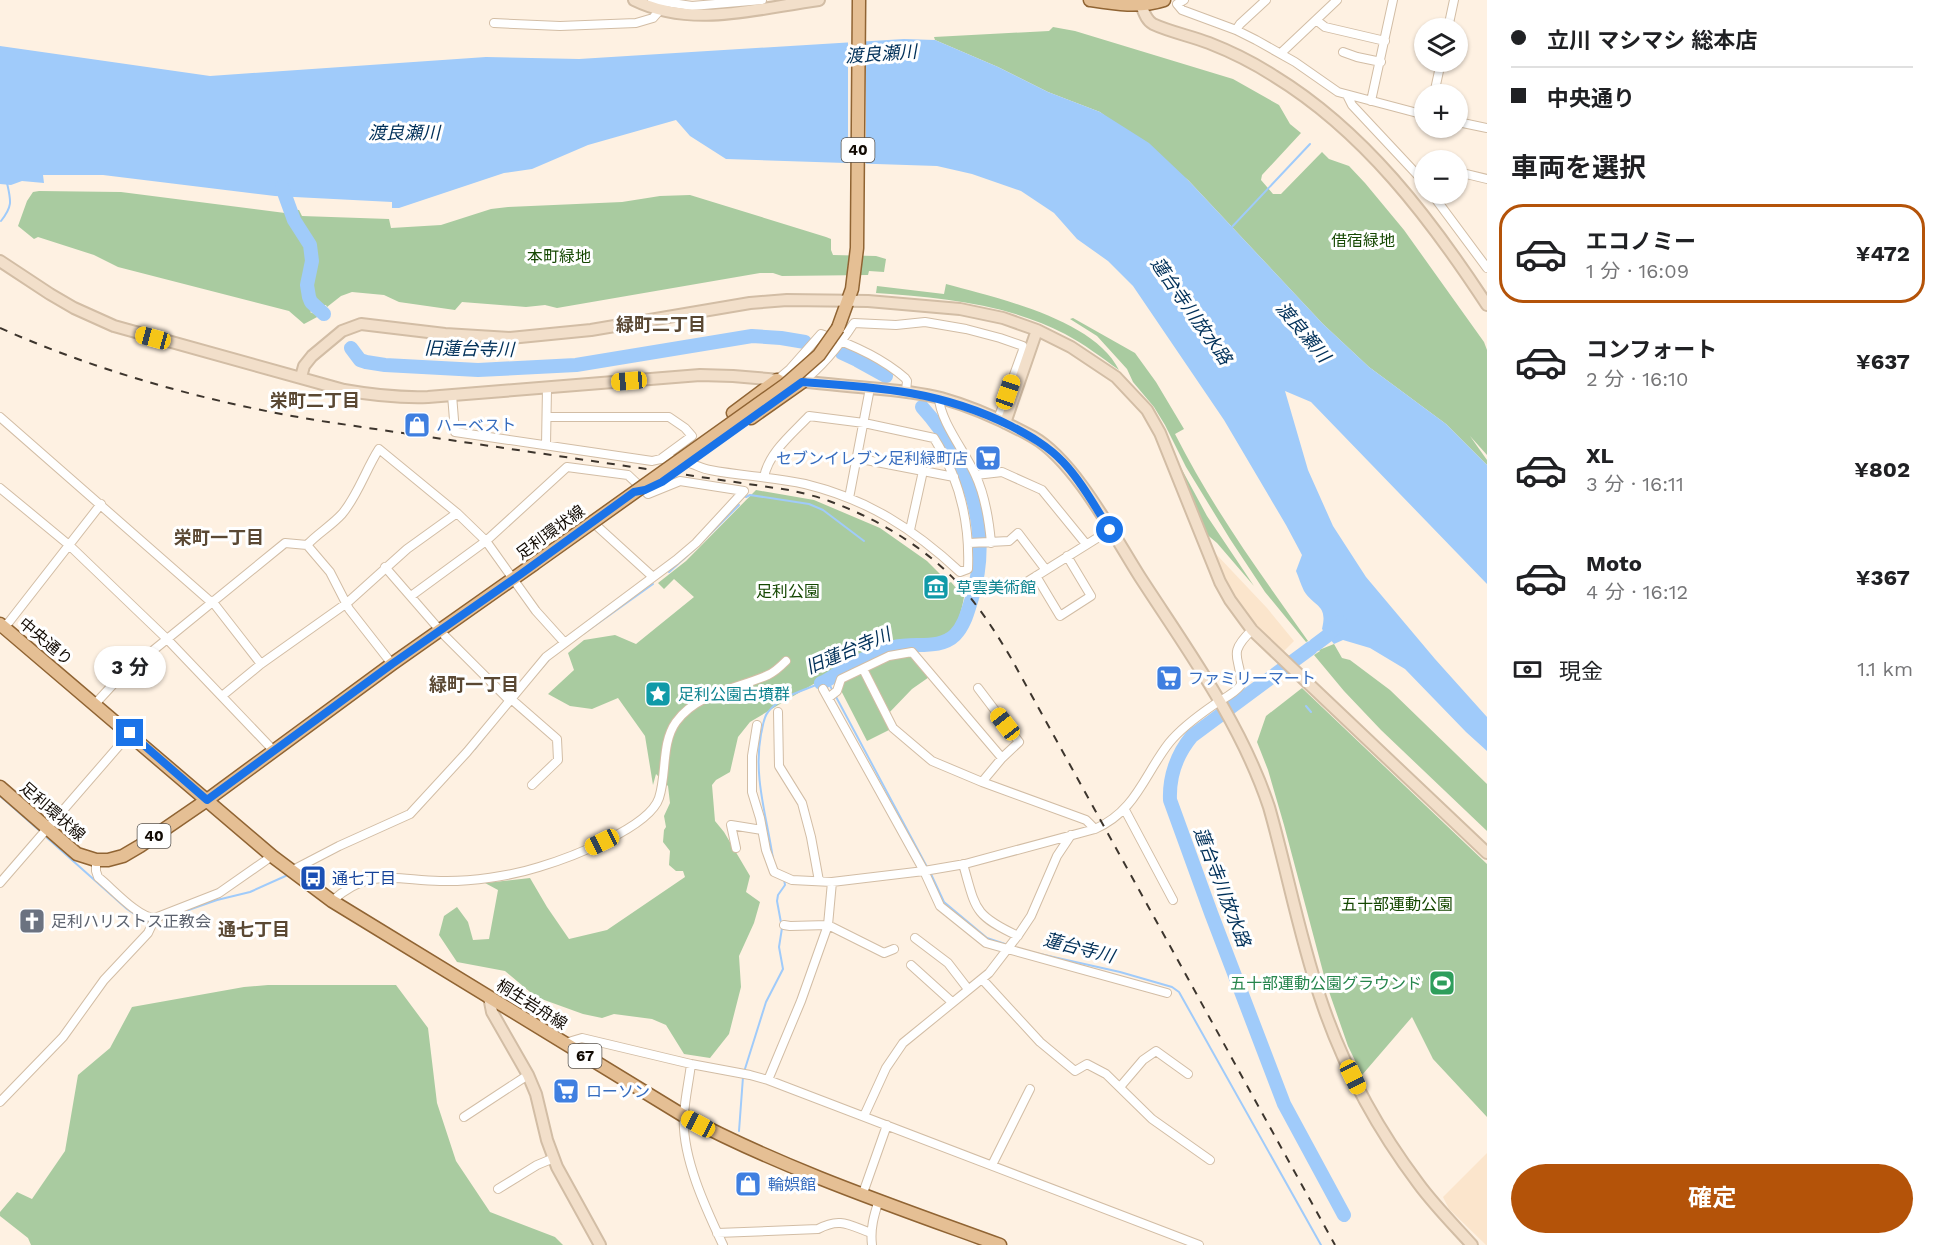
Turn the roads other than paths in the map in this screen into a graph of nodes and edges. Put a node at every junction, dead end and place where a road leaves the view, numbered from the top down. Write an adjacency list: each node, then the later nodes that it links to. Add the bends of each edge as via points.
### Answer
1 (634, 0): 15 (street)
2 (652, 0): 12 (street)
3 (762, 0): 12 (street)
4 (819, 0): 15 (street, via 748,12 688,16)
5 (1090, 0): 14 (main road)
6 (1164, 0): 14 (main road)
7 (1184, 0): 19 (street, via 1177,4 1182,10)
8 (1266, 0): 19 (street)
9 (1337, 0): 17 (street)
10 (1394, 0): 20 (street)
11 (1454, 0): 16 (street)
12 (682, 3)
13 (859, 5): 35 (main road, 足利環状線 / 40, via 857,248)
14 (1141, 5): 36 (street, via 1152,23 1239,57 1276,77 1330,116 1417,207)
15 (660, 10): 18 (street, via 652,18 636,23)
16 (1450, 18)
17 (1316, 20): 20 (street, via 1325,27); 22 (street)
18 (494, 23)
19 (1236, 30): 22 (street)
20 (1385, 41): 23 (street)
21 (1343, 52): 23 (street)
22 (1281, 53): 24 (street)
23 (1381, 62): 25 (street)
24 (1347, 95): 25 (street); 29 (street)
25 (1371, 101): 26 (street)
26 (1414, 112)
27 (1468, 124): 28 (street)
28 (1487, 128)
29 (1414, 170)
30 (1468, 174): 31 (street)
31 (1487, 179)
32 (1439, 204): 34 (street)
33 (0, 261): 39 (street, via 74,308 114,326)
34 (1487, 268)
35 (851, 295): 37 (street, via 960,309); 39 (street, via 750,303 591,330 510,338 456,336 361,324 342,330 312,356); 59 (main road, 足利環状線 / 40, bridge, via 838,328 819,355 792,379)
36 (1487, 305)
37 (1037, 330): 49 (street); 84 (street, via 1116,377 1147,411 1160,433 1220,582)
38 (842, 341): 40 (street, via 821,334); 41 (street); 44 (street, via 897,371 907,381); 49 (street, via 854,323 919,322 966,329 1020,344 1023,350)
39 (301, 377): 45 (street, via 385,396)
40 (777, 380): 41 (street); 42 (street, via 700,375); 59 (main road, via 644,477)
41 (802, 382): 43 (street); 59 (main road, via 662,482)
42 (547, 388): 45 (street); 48 (street)
43 (870, 388): 44 (street); 50 (street)
44 (906, 391): 46 (street)
45 (452, 396): 51 (street, via 455,432)
46 (939, 398): 49 (street); 55 (street, via 942,414)
47 (0, 417): 61 (street)
48 (547, 417): 51 (street); 52 (street, via 669,417 692,436)
49 (1001, 421): 65 (street, via 1035,438 1065,464)
50 (864, 423): 53 (street); 56 (street, via 809,416 771,456); 57 (street, via 933,438)
51 (546, 445): 52 (street, via 652,460)
52 (662, 458): 56 (street, via 708,470)
53 (856, 458): 54 (street); 60 (street)
54 (923, 471): 57 (street); 64 (street)
55 (976, 475): 68 (street, via 989,518); 69 (street, via 1002,472 1042,490)
56 (764, 477): 60 (street)
57 (954, 477): 67 (street)
58 (0, 488): 70 (street)
59 (630, 495): 77 (main road, 足利環状線 / 40, bridge)
60 (849, 498): 64 (street)
61 (101, 504): 70 (street); 80 (street)
62 (457, 513): 66 (street); 71 (street, via 379,449 343,512); 73 (street)
63 (598, 526): 76 (street)
64 (910, 530): 67 (street, via 960,572 968,569)
65 (1110, 530): 69 (street); 97 (street)
66 (486, 541): 76 (street, via 567,467 628,475 648,494 680,481 744,491 696,543); 77 (street); 79 (street)
67 (972, 543): 68 (street)
68 (989, 543): 74 (street, via 1009,541 1018,533)
69 (1086, 544): 72 (street)
70 (69, 545): 82 (street, via 9,622); 85 (street)
71 (307, 545): 80 (street, via 285,543); 81 (street, via 330,572)
72 (1067, 556): 74 (street); 75 (street, via 1091,596 1060,616)
73 (385, 567): 79 (street); 81 (street)
74 (1046, 570): 75 (street)
75 (1036, 576): 78 (street)
76 (653, 577): 86 (street)
77 (512, 579): 83 (main road, 足利環状線 / 40); 86 (street)
78 (1014, 590)
79 (411, 596): 83 (street)
80 (211, 601): 85 (street); 88 (street)
81 (347, 603): 88 (street); 89 (street)
82 (1, 626): 96 (main road, 中央通り / 67)
83 (441, 630): 89 (main road, 足利環状線 / 40); 95 (street)
84 (1252, 630): 97 (street, via 1237,648 1241,686); 113 (street)
85 (167, 639): 93 (street); 96 (street, via 118,679)
86 (564, 642): 95 (street, via 546,657)
87 (786, 661): 123 (street, via 770,675 699,701 686,713 669,739 654,808 602,842 537,868 474,879 438,881 394,876 365,880)
88 (261, 664): 93 (street)
89 (392, 664): 101 (main road, 足利環状線 / 40)
90 (862, 669): 94 (street, via 842,679 837,691); 102 (street, via 889,656 912,652); 103 (street, via 893,728 932,761)
91 (978, 688): 102 (street, via 1019,741)
92 (823, 689): 94 (street)
93 (222, 696): 101 (street)
94 (828, 698): 118 (street)
95 (512, 700): 104 (street, via 557,739 558,760); 117 (street, via 410,814)
96 (95, 704): 100 (main road, 中央通り / 67)
97 (1221, 704): 107 (street, via 1183,729 1169,744); 164 (street, via 1244,743 1263,790 1312,970 1346,1063 1401,1159)
98 (778, 712): 119 (street, via 779,766 802,803)
99 (757, 725): 110 (street, via 752,792)
100 (130, 733): 106 (main road, 中央通り / 67); 109 (street)
101 (274, 751): 106 (main road, 足利環状線 / 40)
102 (1002, 758): 103 (street)
103 (982, 782): 108 (street, via 1086,820)
104 (532, 784)
105 (0, 787): 109 (main road, 足利環状線)
106 (207, 800): 114 (main road, 桐生岩舟線 / 67); 115 (main road, 足利環状線 / 40, via 129,853)
107 (1125, 810): 108 (street); 122 (street)
108 (1095, 829): 111 (street)
109 (47, 830): 115 (main road, 足利環状線, via 77,854); 121 (street)
110 (762, 830): 112 (street, via 731,825); 119 (street, via 774,872 792,880)
111 (1071, 835): 116 (street); 127 (street, via 1056,856 1031,916)
112 (736, 848)
113 (1487, 853)
114 (272, 856): 117 (main road, 桐生岩舟線 / 67); 124 (street, via 219,893)
115 (96, 860): 124 (street, via 98,877 140,913)
116 (963, 864): 118 (street); 127 (street, via 978,913)
117 (291, 871): 123 (main road, 桐生岩舟線 / 67)
118 (924, 871): 120 (street); 130 (street, via 940,906 986,943)
119 (819, 881): 120 (street)
120 (832, 882): 126 (street)
121 (0, 883)
122 (1173, 900)
123 (332, 901): 135 (main road, 桐生岩舟線 / 67)
124 (155, 918): 144 (street, via 148,933 104,980 63,1037)
125 (784, 925): 126 (street)
126 (828, 925): 129 (street, via 884,953); 141 (street)
127 (1018, 936): 130 (street)
128 (915, 938): 133 (street, via 948,963)
129 (894, 949)
130 (1007, 950): 132 (street); 134 (street)
131 (911, 965): 136 (street)
132 (982, 979): 133 (street); 142 (street, via 1056,1056 1075,1071 1087,1064 1106,1074)
133 (968, 989): 136 (street)
134 (1167, 993)
135 (489, 997): 137 (main road, 桐生岩舟線 / 67); 140 (street, via 492,1012)
136 (952, 1002): 146 (street, via 903,1043 886,1068)
137 (564, 1043): 138 (street, via 582,1038); 145 (main road, 桐生岩舟線 / 67)
138 (691, 1064): 141 (street); 145 (street)
139 (1188, 1074): 142 (street, via 1156,1051 1143,1060)
140 (528, 1075): 147 (street); 149 (street)
141 (768, 1080): 146 (street)
142 (1120, 1088): 150 (street, via 1152,1119)
143 (1030, 1089): 151 (street)
144 (1, 1099)
145 (684, 1116): 153 (main road, 桐生岩舟線 / 67, via 758,1153); 155 (street, via 686,1146)
146 (864, 1116): 148 (street)
147 (464, 1117)
148 (887, 1125): 151 (street); 153 (street)
149 (554, 1158): 152 (street); 159 (street)
150 (1210, 1160)
151 (992, 1165): 163 (street)
152 (498, 1189)
153 (863, 1193): 154 (main road, 桐生岩舟線 / 67)
154 (879, 1200): 156 (street); 157 (main road, 桐生岩舟線 / 67)
155 (717, 1233): 156 (street, via 818,1229 830,1222 840,1222); 160 (street)
156 (871, 1233): 158 (street)
157 (977, 1241): 162 (main road, 桐生岩舟線 / 67)
158 (872, 1244): 161 (street)
159 (600, 1245)
160 (723, 1245)
161 (883, 1245)
162 (1000, 1245)
163 (1199, 1245)
164 (1472, 1245)

